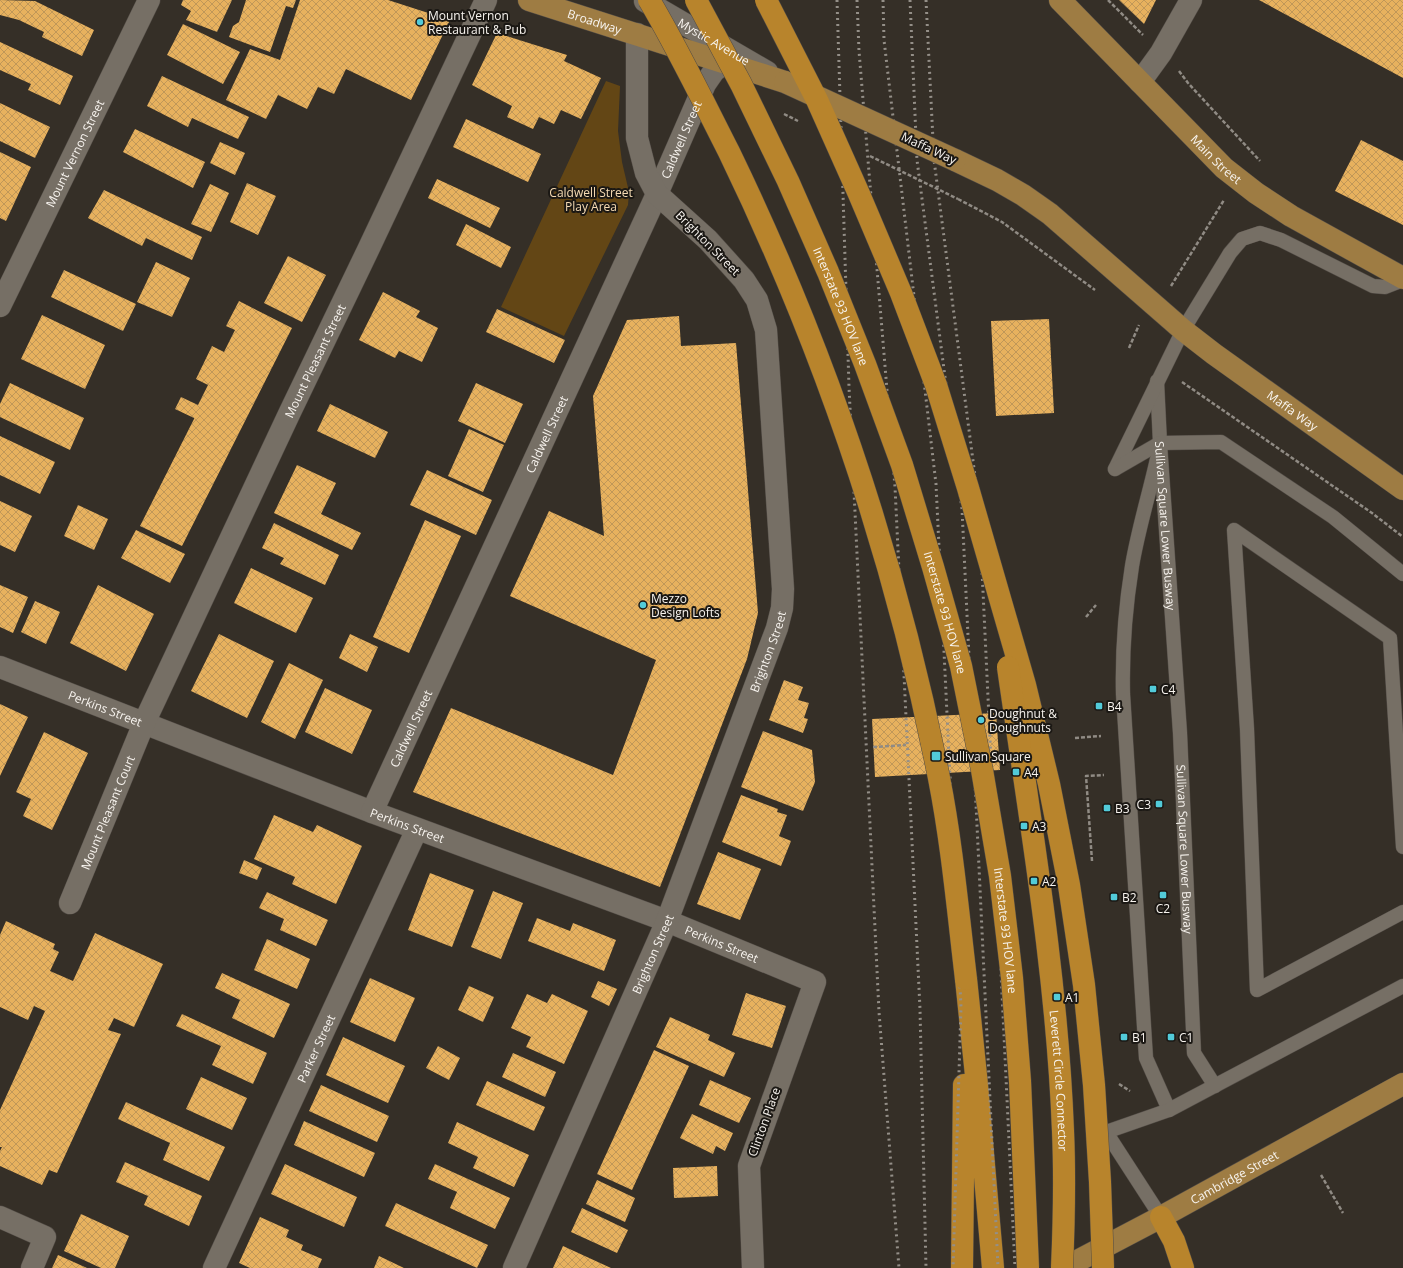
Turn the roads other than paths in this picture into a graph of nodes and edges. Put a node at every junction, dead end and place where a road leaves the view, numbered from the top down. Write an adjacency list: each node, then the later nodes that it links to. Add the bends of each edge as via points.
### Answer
1 (149, 0): 16 (street, Mount Vernon Street)
2 (486, 0): 24 (street, Mount Pleasant Street)
3 (529, 0): 10 (main road, Broadway)
4 (644, 0): 12 (street, Mystic Avenue)
5 (648, 0): 32 (highway, bridge, via 711,116 790,284 827,379 861,478 918,680 938,773)
6 (696, 0): 46 (highway, Interstate 93 HOV lane, bridge, via 741,84 828,272 902,465 960,666 982,770 1000,876 1012,978 1020,1081)
7 (766, 0): 22 (highway, bridge, via 817,100 901,293 936,385)
8 (1060, 0): 13 (main road, Main Street)
9 (1191, 0): 13 (street, via 1161,53)
10 (637, 34): 11 (main road, Maffa Way); 14 (street, Brighton Street, via 637,138 644,169)
11 (726, 62): 12 (main road, Maffa Way); 14 (street, Caldwell Street, via 714,71 705,84)
12 (785, 82): 17 (main road, Maffa Way, bridge, via 955,160 1023,195 1050,214)
13 (1140, 82): 15 (main road, Main Street, via 1224,168 1256,193 1291,216)
14 (657, 194): 26 (street, Caldwell Street); 31 (street, Brighton Street, via 708,240 744,280 757,300 766,330 783,590 777,628)
15 (1403, 279): 17 (lane, via 1385,286 1373,286 1281,240 1260,233 1242,240 1230,253)
16 (2, 294)
17 (1183, 330): 18 (lane); 20 (main road, Maffa Way)
18 (1158, 380): 19 (lane); 19 (lane, via 1115,468)
19 (1160, 443): 21 (lane, via 1221,442 1333,517); 36 (lane, Sullivan Square Lower Busway, via 1180,733 1194,1053); 37 (lane, Sullivan Square Lower Busway, via 1133,565 1124,623 1122,658 1146,1058)
20 (1403, 489)
21 (1403, 574)
22 (997, 586): 47 (highway, Leverett Circle Connector, bridge, via 1048,948 1057,1040 1063,1132); 48 (highway, bridge, via 1026,685 1069,884 1084,985 1094,1085)
23 (0, 667): 24 (street, Perkins Street)
24 (144, 723): 26 (street, Perkins Street); 29 (street, Mount Pleasant Court)
25 (1400, 754): 28 (lane); 30 (lane, via 1390,638 1234,530 1247,729 1258,990)
26 (372, 812): 27 (street, Perkins Street)
27 (417, 829): 31 (street, Perkins Street); 41 (street, Parker Street)
28 (1403, 847)
29 (70, 903)
30 (1403, 912)
31 (667, 922): 33 (street, Perkins Street); 42 (street, Brighton Street)
32 (966, 980): 44 (highway); 45 (highway)
33 (815, 982): 43 (street, Clinton Place, via 748,1166)
34 (1403, 986): 36 (lane)
35 (1403, 1084): 39 (main road, Cambridge Street)
36 (1215, 1086): 37 (lane)
37 (1169, 1110): 39 (lane, via 1106,1132)
38 (0, 1216): 40 (street, via 45,1237)
39 (1161, 1217): 47 (main road, Cambridge Street); 49 (highway, via 1174,1241)
40 (32, 1268)
41 (214, 1268)
42 (514, 1268)
43 (753, 1268)
44 (962, 1268)
45 (993, 1268)
46 (1028, 1268)
47 (1063, 1268)
48 (1103, 1268)
49 (1183, 1268)

